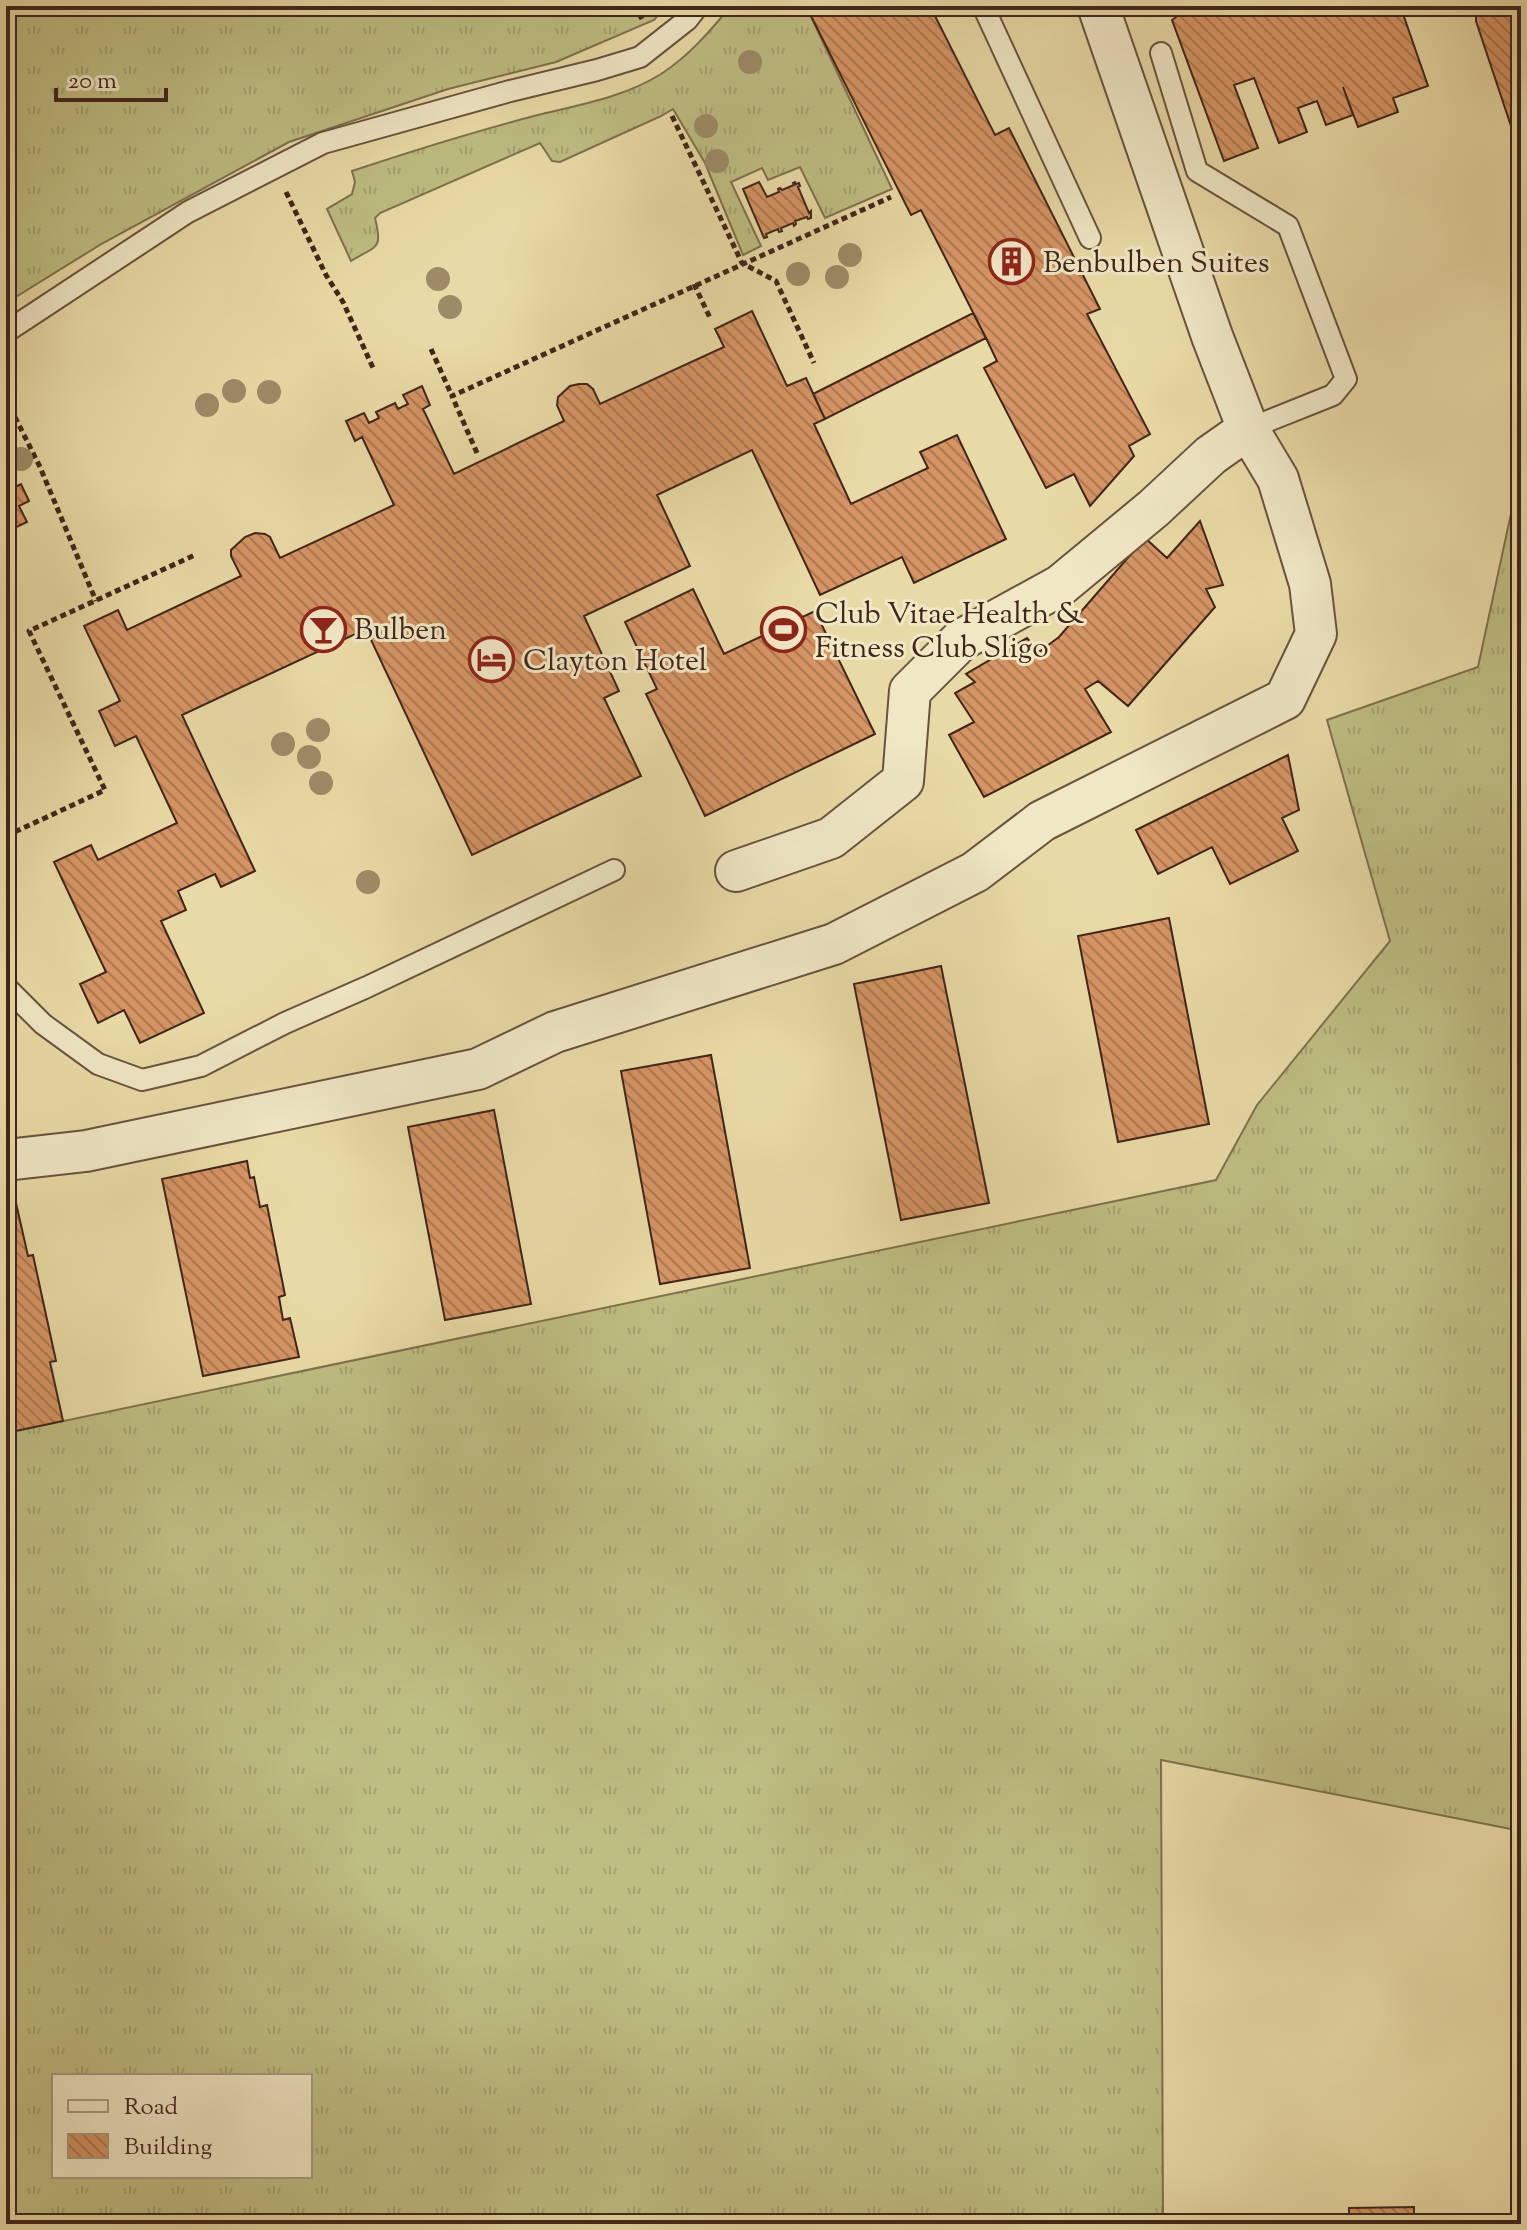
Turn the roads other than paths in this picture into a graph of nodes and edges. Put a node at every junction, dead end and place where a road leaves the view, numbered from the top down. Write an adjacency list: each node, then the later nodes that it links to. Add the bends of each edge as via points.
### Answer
1 (698, 6): 6 (lane, via 640,57 323,143 188,212)
2 (983, 6): 5 (lane)
3 (1098, 6): 7 (street)
4 (1161, 53): 7 (lane, via 1197,171 1288,226 1346,379 1333,395)
5 (1090, 238)
6 (6, 332)
7 (1248, 429): 9 (street, via 1061,585 961,640 910,691 903,781 831,838); 11 (street, via 1278,479 1310,584 1316,634 1285,699 1042,821 975,872 834,944 555,1032 478,1069 77,1153)
8 (614, 870): 10 (lane, via 201,1066 142,1080 98,1064 43,1024)
9 (736, 871)
10 (6, 987)
11 (6, 1160)

